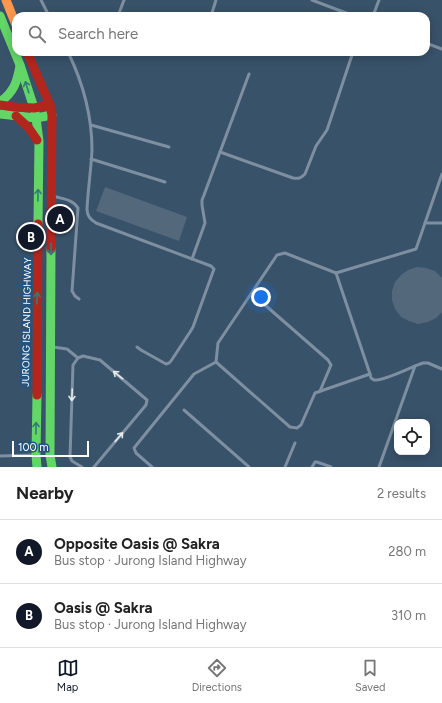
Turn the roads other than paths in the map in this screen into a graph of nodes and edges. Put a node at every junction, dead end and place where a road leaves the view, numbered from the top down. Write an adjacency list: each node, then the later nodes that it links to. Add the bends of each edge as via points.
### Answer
1 (6, 0): 12 (main road)
2 (41, 0): 7 (lane)
3 (124, 0): 8 (lane)
4 (216, 0): 9 (lane)
5 (312, 0): 10 (lane)
6 (379, 0): 11 (lane)
7 (48, 12)
8 (120, 12)
9 (212, 12)
10 (344, 12)
11 (374, 12)
12 (12, 15)
13 (0, 16): 15 (main road, JURONG ISLAND HIGHWAY)
14 (430, 44): 16 (lane)
15 (12, 45)
16 (442, 49)
17 (16, 56): 21 (main road, JURONG ISLAND HIGHWAY)
18 (29, 56): 24 (main road)
19 (70, 56): 30 (lane, via 79,76)
20 (352, 56): 33 (lane, via 327,130 316,146 305,174 300,178 293,178)
21 (20, 65): 23 (main road, via 17,83); 25 (main road, JURONG ISLAND HIGHWAY, one-way to 21)
22 (249, 74): 33 (lane)
23 (0, 104): 25 (main road)
24 (50, 105): 25 (main road); 27 (main road)
25 (34, 108): 29 (main road, JURONG ISLAND HIGHWAY)
26 (0, 114): 28 (main road)
27 (52, 115): 29 (main road); 37 (main road)
28 (16, 116): 29 (main road); 31 (main road, via 30,128)
29 (36, 118): 31 (main road, JURONG ISLAND HIGHWAY)
30 (90, 124): 32 (lane); 34 (lane)
31 (39, 142): 54 (main road, JURONG ISLAND HIGHWAY, one-way to 31)
32 (169, 146)
33 (220, 152): 40 (lane, via 202,200 205,223)
34 (91, 159): 36 (lane); 40 (lane, via 87,209 91,220)
35 (442, 174): 38 (lane)
36 (165, 182)
37 (52, 196): 42 (lane, via 73,202 78,208 72,290); 44 (main road, one-way to 44)
38 (425, 223): 39 (lane); 41 (lane, via 416,249)
39 (442, 223)
40 (192, 259): 45 (lane, via 214,269 190,332 168,364)
41 (336, 273): 47 (lane, via 285,253 277,255 218,343); 50 (lane)
42 (78, 299)
43 (265, 305): 51 (lane, via 328,360 331,365)
44 (51, 346): 46 (lane, via 67,349); 57 (main road)
45 (137, 347)
46 (78, 358): 58 (lane, one-way to 58, via 73,365 70,457); 59 (lane, one-way to 46, via 146,405 147,400 100,360 83,356)
47 (216, 362): 51 (lane, via 290,427 297,428 301,425 315,392); 60 (lane, via 194,374 134,448)
48 (415, 366): 49 (lane, via 425,363); 50 (lane, via 378,381 371,378); 65 (lane)
49 (442, 369)
50 (370, 374): 51 (lane)
51 (320, 391)
52 (184, 410): 61 (lane)
53 (295, 443): 62 (lane)
54 (36, 455): 55 (lane); 56 (main road, JURONG ISLAND HIGHWAY)
55 (0, 456)
56 (37, 467)
57 (52, 467)
58 (82, 467)
59 (94, 467)
60 (152, 467)
61 (249, 467)
62 (285, 467)
63 (312, 467): 64 (lane, via 315,462)
64 (331, 467)
65 (379, 467)

